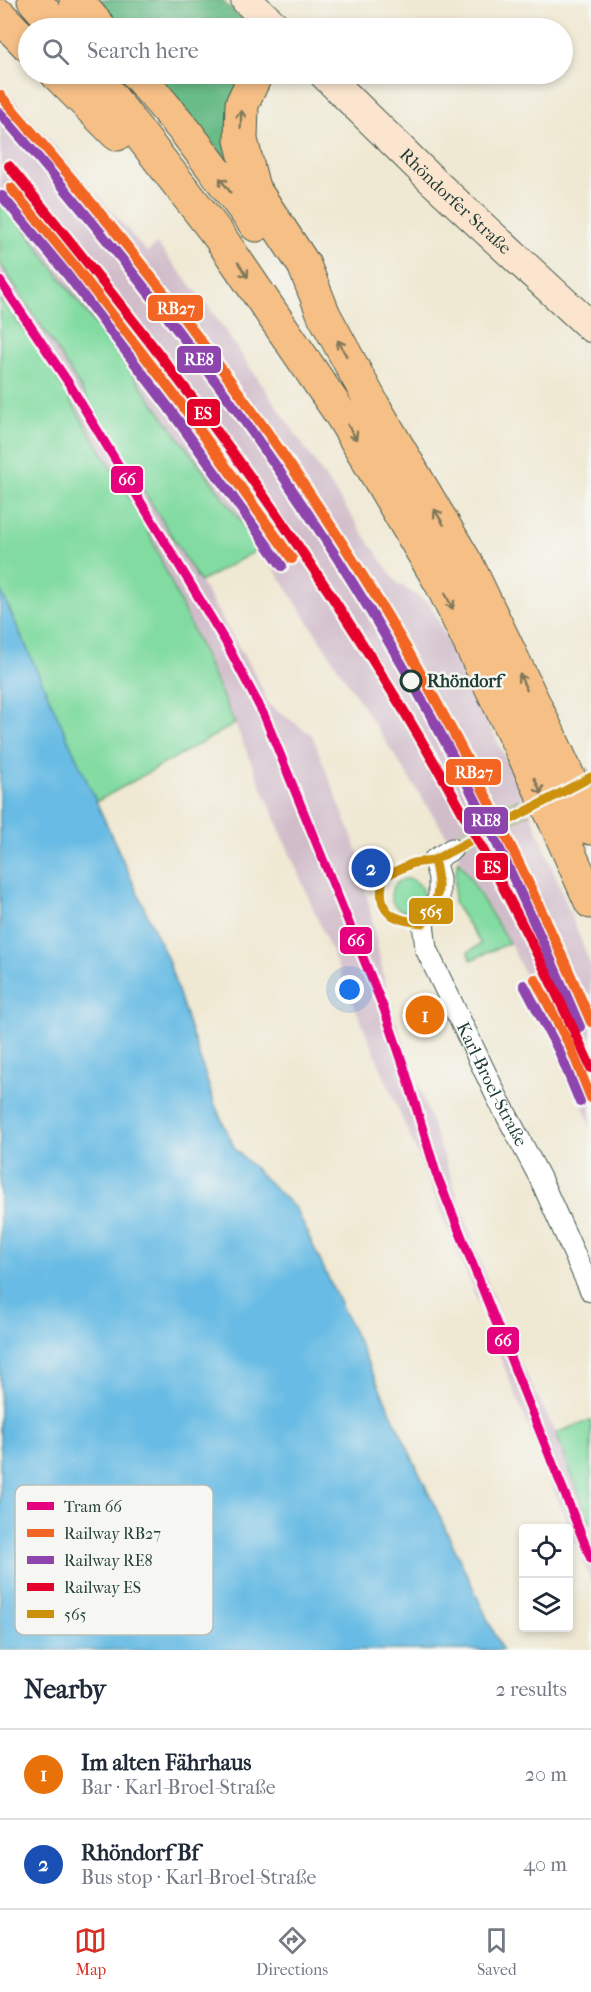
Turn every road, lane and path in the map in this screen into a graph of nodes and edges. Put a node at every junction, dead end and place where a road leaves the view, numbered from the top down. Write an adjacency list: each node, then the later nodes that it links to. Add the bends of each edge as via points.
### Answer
1 (34, 0): 5 (highway)
2 (76, 0): 6 (highway)
3 (246, 0): 7 (main road)
4 (0, 16): 8 (highway)
5 (49, 18)
6 (91, 18)
7 (266, 18)
8 (18, 35)
9 (67, 84): 14 (highway)
10 (101, 84): 14 (highway)
11 (145, 84): 15 (highway, one-way to 11)
12 (251, 84): 15 (highway, one-way to 12, via 304,265 253,188 246,167 241,140 242,104)
13 (334, 84): 16 (main road, Rhöndorfer Straße)
14 (219, 236): 17 (highway, one-way to 17, via 342,416)
15 (324, 315): 17 (highway, one-way to 15, via 469,568)
16 (591, 327)
17 (535, 743): 18 (highway, bridge)
18 (575, 817): 20 (highway)
19 (452, 849): 21 (street, Karl-Broel-Straße, via 434,860 439,898 423,923 426,949)
20 (591, 902)
21 (591, 1291)

